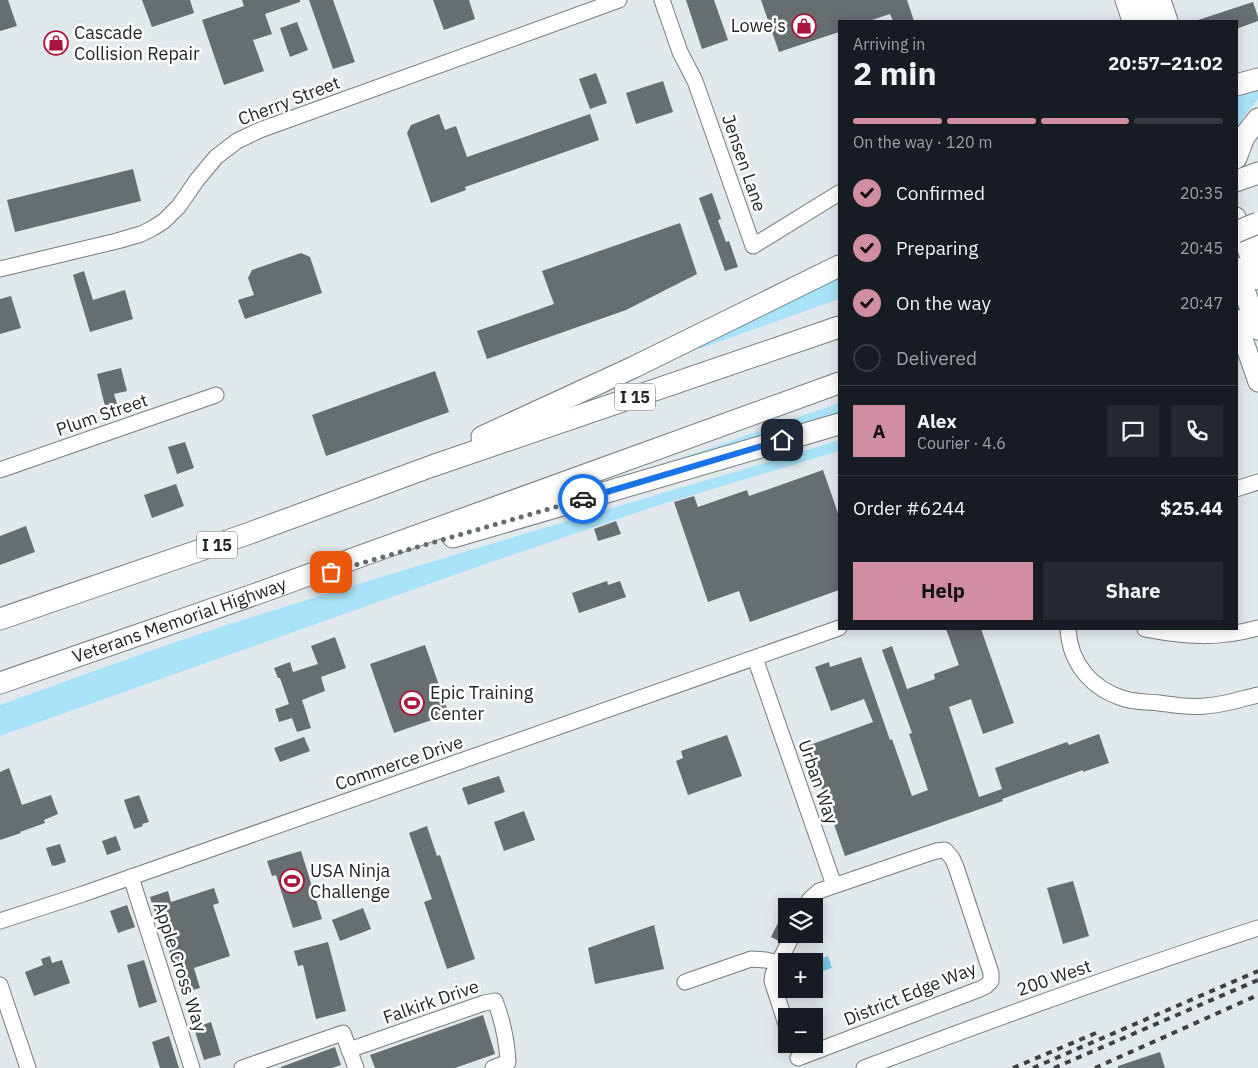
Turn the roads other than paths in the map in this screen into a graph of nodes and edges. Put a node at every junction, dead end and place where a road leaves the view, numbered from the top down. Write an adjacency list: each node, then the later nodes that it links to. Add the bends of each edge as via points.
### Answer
1 (619, 0): 18 (street, Cherry Street, via 237,141 216,157 164,221 141,234)
2 (662, 0): 15 (street, Jensen Lane, via 680,52 695,81 753,246)
3 (1125, 0): 6 (main road)
4 (1142, 0): 7 (highway)
5 (1161, 0): 8 (main road)
6 (1132, 20)
7 (1149, 20)
8 (1168, 20)
9 (1258, 79): 10 (highway)
10 (1238, 84)
11 (1258, 119): 12 (highway, via 1244,137)
12 (1238, 153)
13 (1258, 173): 14 (highway)
14 (1238, 181)
15 (838, 194)
16 (1245, 231): 19 (main road)
17 (838, 266): 27 (highway, via 634,367 486,434)
18 (0, 269)
19 (1258, 280)
20 (1238, 287): 21 (highway)
21 (1242, 324): 23 (main road)
22 (838, 327): 27 (highway, I 15)
23 (1258, 382)
24 (838, 383): 31 (highway, Veterans Memorial Highway)
25 (216, 395): 28 (street, Plum Street)
26 (838, 424): 31 (highway)
27 (432, 466): 32 (highway, I 15)
28 (0, 470)
29 (1258, 482): 30 (street)
30 (1238, 488)
31 (256, 594): 38 (highway, Veterans Memorial Highway)
32 (0, 619)
33 (838, 628): 37 (street, Commerce Drive)
34 (1258, 628): 36 (street, via 1221,636)
35 (1068, 630): 39 (street, via 1072,652 1082,670 1100,687 1125,699 1204,706)
36 (1150, 630)
37 (754, 658): 40 (street, Commerce Drive); 41 (street, Urban Way)
38 (0, 683)
39 (1258, 695)
40 (131, 877): 43 (street, Commerce Drive); 52 (street, Apple Cross Way)
41 (834, 885): 42 (street); 50 (street, District Edge Way, via 946,850 956,867 990,966 991,981 980,989)
42 (811, 898)
43 (0, 921)
44 (1258, 928): 56 (street, 200 West, via 1023,1008)
45 (778, 963): 46 (street, via 751,959); 48 (street, via 772,981)
46 (685, 982)
47 (0, 985): 51 (street)
48 (781, 1008)
49 (350, 1050): 53 (street, via 343,1033); 54 (street); 55 (street, Falkirk Drive, via 495,1001 508,1062)
50 (798, 1057)
51 (28, 1068)
52 (192, 1068)
53 (242, 1068)
54 (356, 1068)
55 (493, 1068)
56 (864, 1068)

